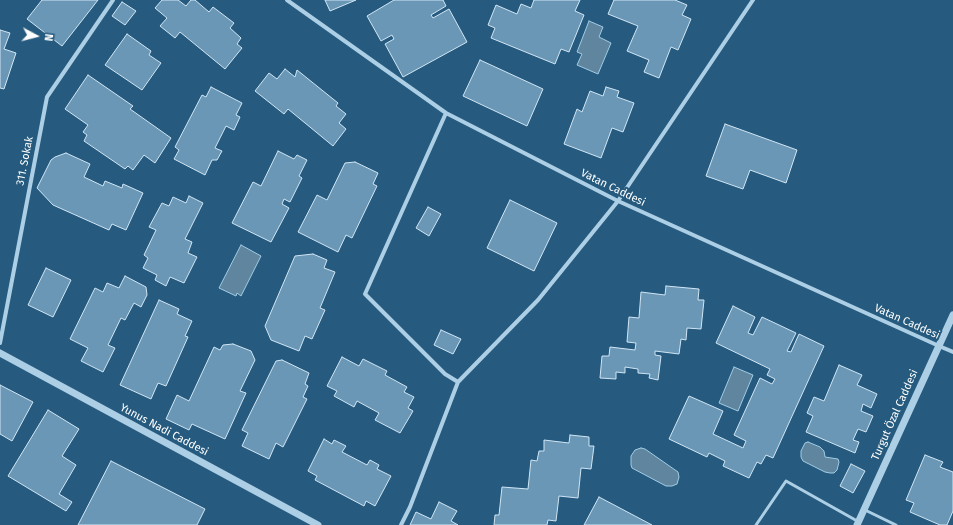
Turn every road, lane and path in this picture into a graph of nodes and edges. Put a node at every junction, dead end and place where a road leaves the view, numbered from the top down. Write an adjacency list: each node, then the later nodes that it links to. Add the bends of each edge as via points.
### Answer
1 (113, 0): 7 (street, 311. Sokak, via 46,97)
2 (287, 0): 4 (street, Vatan Caddesi)
3 (753, 0): 5 (street)
4 (446, 113): 5 (street, Vatan Caddesi); 11 (street, via 365,294 445,374)
5 (618, 201): 8 (street, Vatan Caddesi); 11 (street, via 538,300)
6 (953, 315): 8 (street, Turgut Özal Caddesi)
7 (0, 343)
8 (939, 346): 9 (street, Vatan Caddesi); 12 (street, Turgut Özal Caddesi)
9 (953, 352)
10 (0, 353): 14 (street, Yunus Nadi Caddesi)
11 (458, 382): 15 (street)
12 (864, 510): 13 (street, Turgut Özal Caddesi); 17 (lane)
13 (858, 523): 16 (lane, via 786,481)
14 (318, 525)
15 (401, 525)
16 (756, 525)
17 (896, 525)

